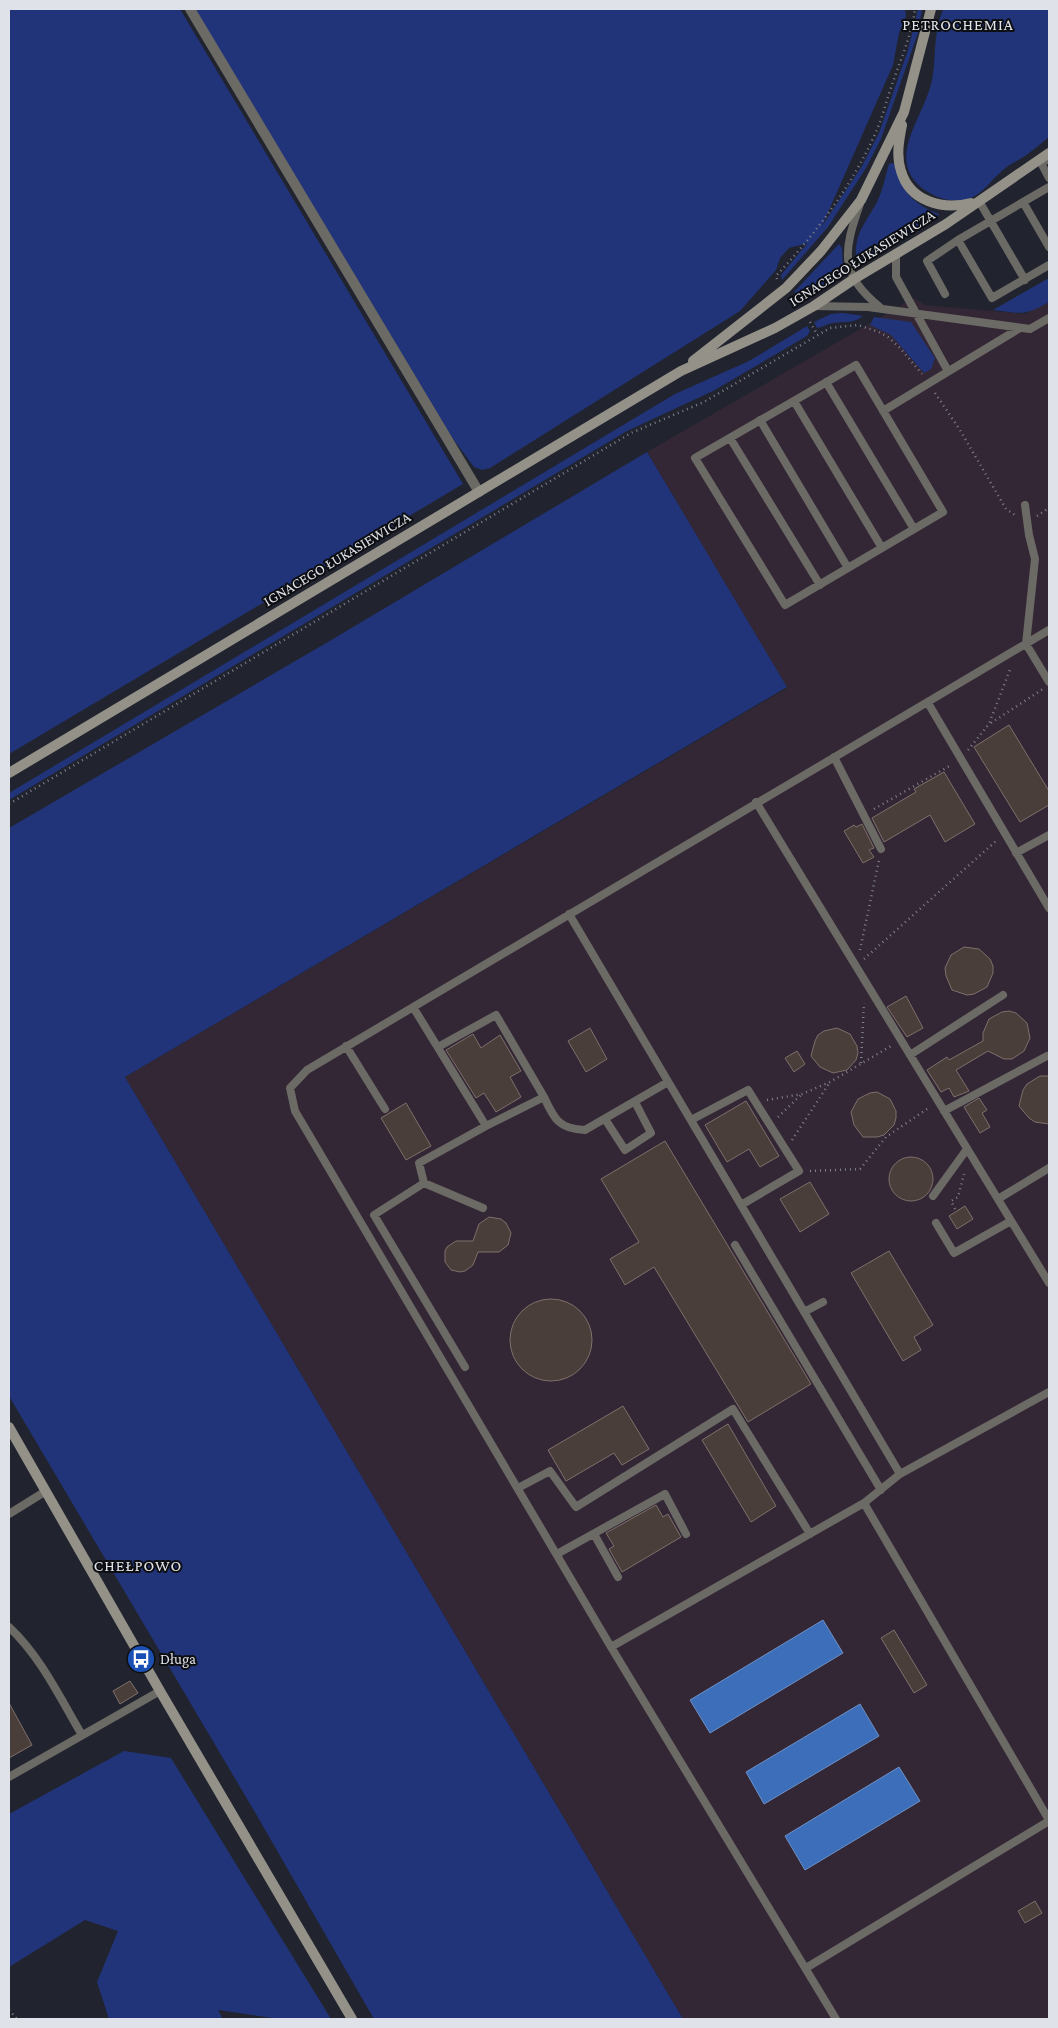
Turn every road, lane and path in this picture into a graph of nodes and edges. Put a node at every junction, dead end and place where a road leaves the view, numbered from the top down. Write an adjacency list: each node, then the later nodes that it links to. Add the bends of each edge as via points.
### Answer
1 (190, 9): 36 (street)
2 (915, 9): 19 (path, via 904,52 876,131 829,214 776,276)
3 (931, 9): 4 (main road, IGNACEGO ŁUKASIEWICZA)
4 (904, 112): 9 (main road, IGNACEGO ŁUKASIEWICZA); 10 (main road, via 898,148 900,170 910,187 935,204 956,207)
5 (1049, 154): 6 (main road, IGNACEGO ŁUKASIEWICZA)
6 (1044, 160): 7 (lane); 10 (main road, IGNACEGO ŁUKASIEWICZA)
7 (1049, 178)
8 (1049, 187): 11 (lane)
9 (862, 200): 17 (lane, via 849,237 848,266); 19 (main road, IGNACEGO ŁUKASIEWICZA, via 821,252)
10 (979, 201): 12 (lane); 15 (main road, IGNACEGO ŁUKASIEWICZA)
11 (1023, 202): 12 (lane); 14 (lane)
12 (991, 222): 13 (lane); 18 (lane)
13 (958, 240): 18 (lane, via 992,298); 20 (lane, via 927,261)
14 (1049, 248)
15 (896, 253): 17 (main road, IGNACEGO ŁUKASIEWICZA); 24 (lane, via 896,277)
16 (1049, 265): 18 (lane)
17 (854, 279): 21 (main road, IGNACEGO ŁUKASIEWICZA); 22 (lane, via 871,301)
18 (1025, 280)
19 (786, 288): 28 (main road, IGNACEGO ŁUKASIEWICZA)
20 (945, 294)
21 (814, 306): 22 (lane); 23 (main road, IGNACEGO ŁUKASIEWICZA)
22 (882, 309): 24 (lane)
23 (805, 311): 27 (path); 28 (main road, IGNACEGO ŁUKASIEWICZA)
24 (916, 313): 26 (lane); 29 (lane)
25 (1049, 318): 26 (lane, via 1030,329)
26 (1020, 328): 29 (lane)
27 (817, 334): 31 (path, via 848,325 864,327 888,337); 54 (path, via 704,402 631,433)
28 (681, 371): 36 (main road, IGNACEGO ŁUKASIEWICZA)
29 (948, 371): 31 (lane)
30 (826, 382): 32 (lane); 33 (lane, via 856,365); 40 (lane)
31 (928, 382): 33 (lane); 39 (path, via 1006,509)
32 (794, 401): 34 (lane); 41 (lane)
33 (883, 411): 40 (lane, via 943,512)
34 (760, 420): 35 (lane); 42 (lane)
35 (730, 438): 43 (lane); 43 (lane, via 695,458 710,483 785,605)
36 (479, 492): 52 (main road, IGNACEGO ŁUKASIEWICZA)
37 (1025, 505): 39 (lane)
38 (1049, 508): 39 (path, via 1037,516)
39 (1026, 518): 45 (lane, via 1035,559)
40 (914, 529): 41 (lane)
41 (882, 548): 42 (lane)
42 (848, 568): 43 (lane)
43 (820, 585)
44 (1049, 630): 45 (lane)
45 (1026, 644): 46 (lane); 47 (lane)
46 (1018, 649): 48 (lane); 49 (path)
47 (1047, 685): 49 (path)
48 (928, 703): 50 (lane); 51 (lane)
49 (989, 724): 51 (path)
50 (834, 757): 53 (lane); 55 (lane)
51 (961, 759): 55 (path); 56 (lane)
52 (9, 772)
53 (756, 802): 61 (lane); 62 (lane)
54 (9, 804)
55 (864, 815): 58 (lane)
56 (1005, 834): 59 (lane); 62 (path)
57 (1049, 835): 59 (lane)
58 (881, 849): 62 (path)
59 (1016, 853): 60 (lane)
60 (1049, 908)
61 (569, 914): 65 (lane); 72 (lane)
62 (856, 967): 63 (lane)
63 (866, 982): 66 (lane); 71 (path)
64 (1003, 995): 69 (lane)
65 (413, 1007): 67 (lane); 68 (lane)
66 (901, 1040): 69 (lane); 71 (path)
67 (346, 1046): 79 (lane); 105 (lane, via 307,1070 290,1088 295,1111)
68 (438, 1047): 75 (lane, via 496,1014); 84 (lane)
69 (910, 1055): 78 (lane)
70 (1047, 1056): 80 (lane)
71 (861, 1064): 73 (path)
72 (668, 1082): 76 (lane); 82 (lane)
73 (830, 1082): 74 (path); 85 (path)
74 (802, 1094): 77 (path); 83 (path)
75 (544, 1097): 81 (lane, via 558,1122 570,1130 585,1130); 84 (lane)
76 (634, 1102): 81 (lane); 81 (lane, via 651,1133 625,1150)
77 (755, 1102): 82 (lane, via 748,1090); 83 (lane)
78 (937, 1102): 80 (lane); 88 (path, via 886,1137 860,1169)
79 (385, 1109)
80 (944, 1111): 86 (lane)
81 (606, 1118)
82 (691, 1120): 92 (lane)
83 (770, 1125): 85 (lane)
84 (486, 1126): 89 (lane, via 419,1163)
85 (785, 1150): 88 (lane)
86 (968, 1151): 90 (lane); 91 (lane); 94 (path, via 958,1197 951,1201)
87 (1049, 1168): 91 (lane)
88 (799, 1172): 92 (lane)
89 (424, 1183): 93 (lane); 101 (lane, via 374,1216)
90 (933, 1196)
91 (998, 1199): 95 (lane)
92 (741, 1205): 100 (lane)
93 (483, 1208)
94 (955, 1209)
95 (1011, 1221): 96 (lane, via 954,1253); 98 (lane)
96 (936, 1224)
97 (735, 1245): 106 (lane)
98 (1049, 1283)
99 (823, 1302): 100 (lane)
100 (804, 1312): 104 (lane)
101 (465, 1368)
102 (1049, 1392): 104 (lane)
103 (9, 1427): 107 (main road)
104 (900, 1474): 106 (lane)
105 (518, 1488): 112 (lane, via 550,1471 576,1507 733,1409); 113 (lane)
106 (880, 1490): 108 (lane)
107 (46, 1491): 109 (lane); 117 (main road)
108 (864, 1503): 112 (lane); 120 (lane)
109 (9, 1514)
110 (594, 1534): 111 (lane, via 665,1494); 113 (lane); 114 (lane)
111 (686, 1534)
112 (810, 1534): 116 (lane)
113 (557, 1554): 116 (lane)
114 (618, 1577)
115 (9, 1627): 118 (lane, via 38,1660)
116 (611, 1647): 121 (lane)
117 (160, 1691): 118 (lane); 124 (main road)
118 (82, 1735): 119 (lane)
119 (9, 1776)
120 (1049, 1820): 121 (lane)
121 (806, 1968): 125 (lane)
122 (9, 2010): 123 (path)
123 (17, 2019)
124 (352, 2019)
125 (836, 2019)

